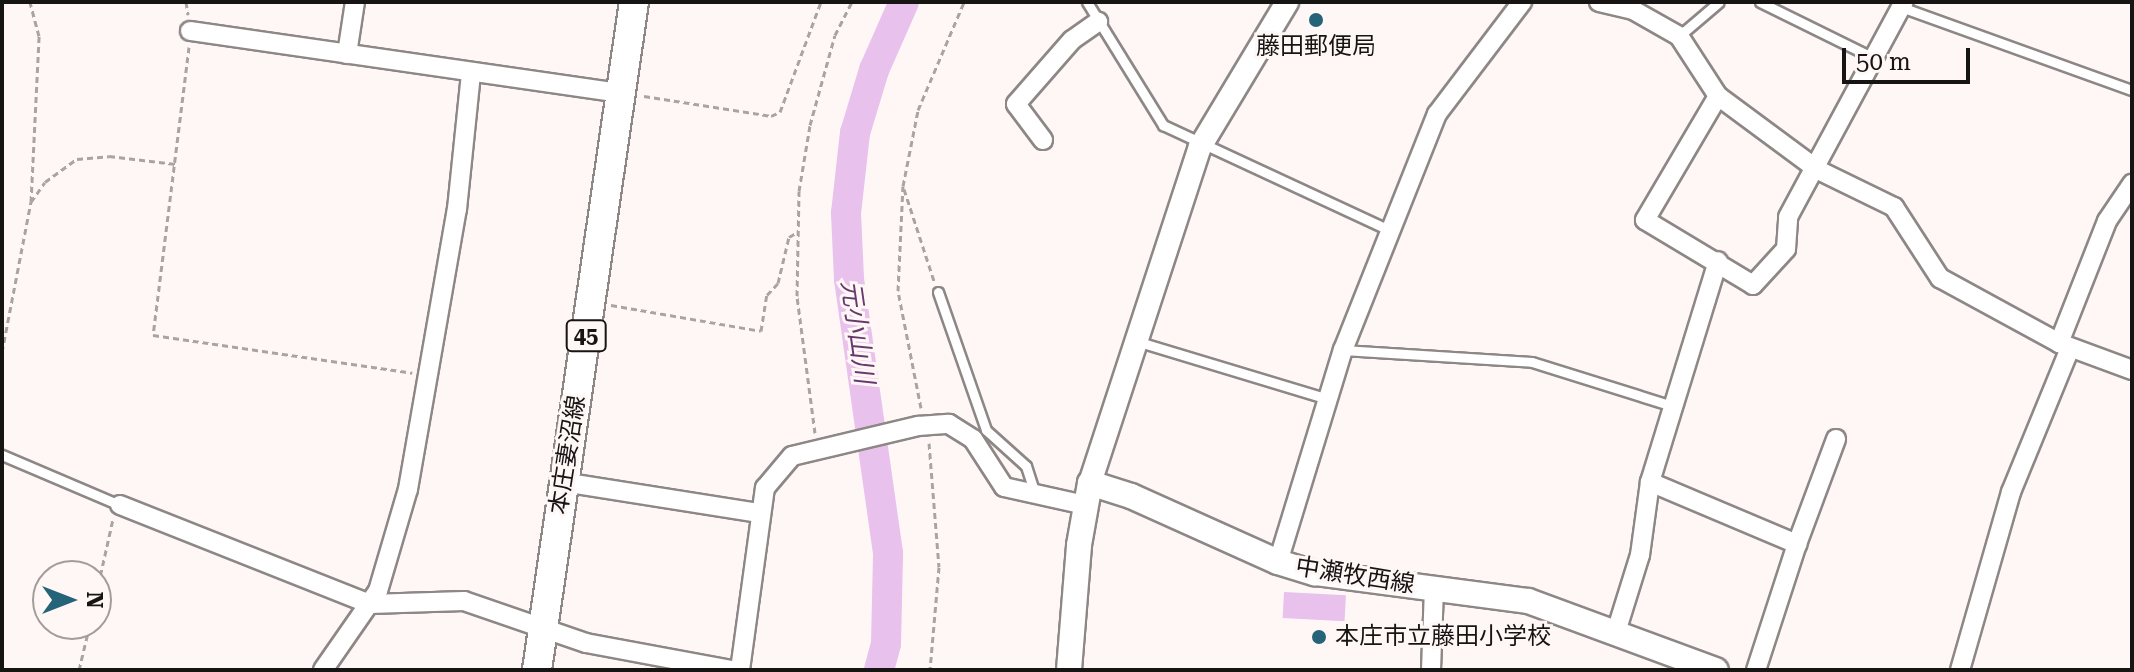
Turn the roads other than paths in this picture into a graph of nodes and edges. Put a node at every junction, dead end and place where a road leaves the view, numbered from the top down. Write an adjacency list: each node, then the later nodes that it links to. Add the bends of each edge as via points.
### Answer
1 (355, 2): 14 (street)
2 (634, 2): 18 (main road, 本庄妻沼線 / 45)
3 (1087, 2): 11 (lane)
4 (1287, 2): 21 (street)
5 (1522, 2): 24 (street, via 1449,92)
6 (1599, 2): 10 (street)
7 (1719, 2): 13 (lane)
8 (1760, 2): 15 (lane)
9 (1902, 5): 15 (street); 17 (lane)
10 (1636, 6): 13 (street)
11 (1098, 22): 20 (street, via 1072,40 1016,104); 21 (lane, via 1163,125)
12 (190, 31): 14 (street)
13 (1679, 36): 19 (street)
14 (347, 54): 16 (street)
15 (1876, 59): 22 (street)
16 (471, 73): 18 (street); 44 (street, via 431,376 408,489)
17 (2132, 90)
18 (621, 93): 35 (main road, 本庄妻沼線 / 45)
19 (1718, 96): 22 (street); 25 (street, via 1645,220)
20 (1043, 140)
21 (1200, 147): 24 (lane); 27 (street)
22 (1818, 170): 25 (street, via 1788,217 1786,249 1753,285); 28 (street, via 1904,215 1940,278)
23 (2132, 184): 28 (street, via 2107,221)
24 (1392, 231): 29 (street)
25 (1718, 261): 32 (street)
26 (938, 292): 38 (lane, via 986,430 1026,466)
27 (1136, 341): 31 (lane); 37 (street)
28 (2064, 345): 30 (street); 56 (street, via 2011,492)
29 (1343, 350): 31 (street); 32 (lane, via 1532,362)
30 (2132, 370)
31 (1328, 399): 42 (street)
32 (1672, 406): 36 (street)
33 (1836, 439): 41 (street)
34 (2, 455): 39 (lane)
35 (563, 482): 40 (street); 45 (main road, 本庄妻沼線 / 45)
36 (1650, 482): 41 (street); 46 (street, via 1638,563)
37 (1088, 494): 38 (street); 42 (main road, 中瀬牧西線, via 1131,496); 52 (main road)
38 (1035, 497): 40 (street, via 1004,487 973,439 949,424 820,448 781,463 765,488)
39 (120, 505): 44 (street)
40 (759, 513): 51 (street)
41 (1797, 544): 55 (street)
42 (1278, 562): 43 (main road, 中瀬牧西線, via 1315,573)
43 (1434, 589): 46 (main road, 中瀬牧西線, via 1528,601); 53 (street)
44 (370, 604): 45 (street, via 448,599); 48 (street)
45 (543, 629): 49 (main road, 本庄妻沼線 / 45); 50 (street, via 664,661)
46 (1616, 632): 47 (main road, 中瀬牧西線)
47 (1685, 664): 54 (main road, 中瀬牧西線)
48 (323, 670)
49 (537, 670)
50 (731, 670)
51 (740, 670)
52 (1069, 670)
53 (1431, 670)
54 (1716, 670)
55 (1756, 670)
56 (1960, 670)

